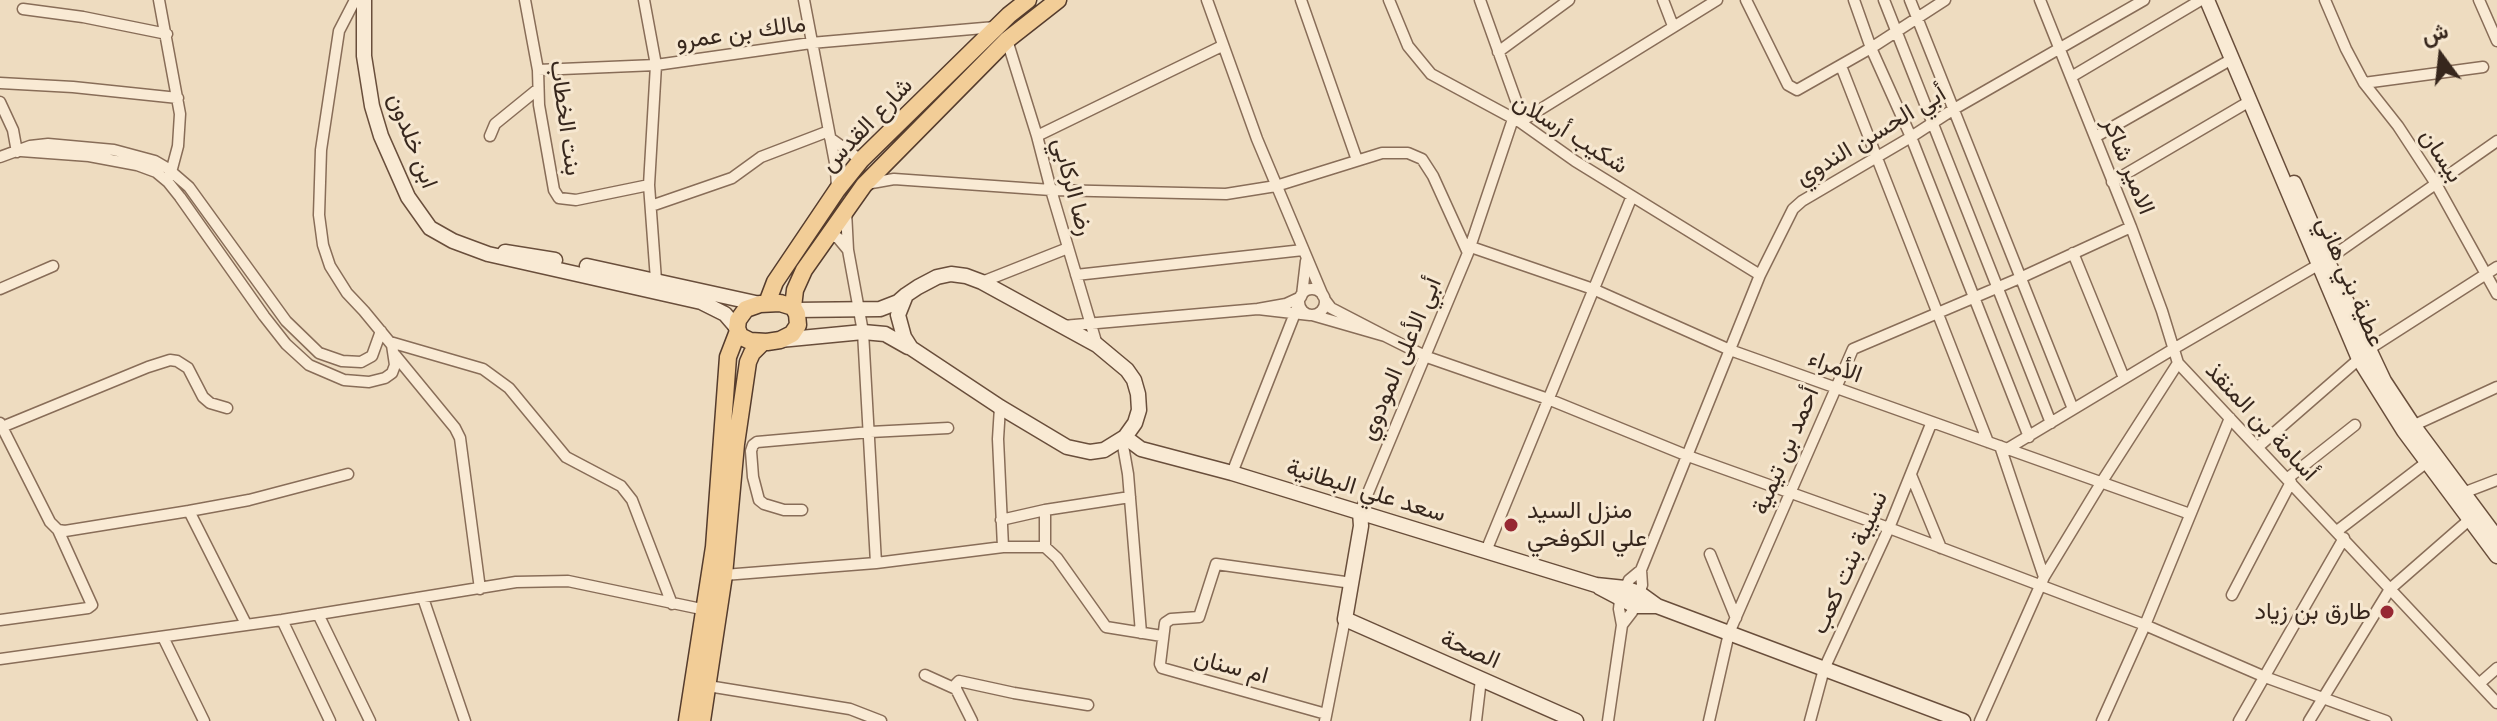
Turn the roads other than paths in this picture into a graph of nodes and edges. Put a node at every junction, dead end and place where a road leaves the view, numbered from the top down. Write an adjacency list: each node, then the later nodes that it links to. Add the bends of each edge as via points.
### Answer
1 (159, 0): 33 (street)
2 (355, 0): 110 (street, via 339,31 321,150 319,215 330,266)
3 (364, 0): 92 (main road, ابن خلدون, via 364,56 372,106 408,197 430,228 488,254)
4 (525, 0): 44 (street, بنت الخطاب)
5 (644, 0): 41 (street)
6 (804, 0): 35 (street)
7 (1028, 0): 30 (main road, شارع القدس)
8 (1058, 0): 30 (main road)
9 (1207, 0): 36 (street)
10 (1301, 0): 65 (street)
11 (1389, 0): 53 (street, شكيب أرسلان, via 1422,66)
12 (1480, 0): 39 (street)
13 (1569, 0): 39 (street)
14 (1663, 0): 31 (street)
15 (1717, 0): 31 (street)
16 (1746, 0): 42 (street, via 1792,88 1800,89)
17 (1854, 0): 38 (street)
18 (1884, 0): 32 (street)
19 (1910, 0): 29 (street)
20 (1945, 0): 29 (street)
21 (2040, 0): 37 (street, الامير شاكر)
22 (2144, 0): 37 (street, أبي الحسن الندوي)
23 (2201, 0): 45 (street)
24 (2207, 0): 40 (main road, عطية بني هاني)
25 (2216, 0): 84 (main road)
26 (2325, 0): 47 (street, بيسان)
27 (2479, 0): 34 (street)
28 (23, 9): 33 (street)
29 (1917, 18): 32 (street); 52 (street)
30 (1004, 21): 35 (street, مالك بن عمرو); 57 (street, رضا الركابي); 64 (main road, شارع القدس); 70 (main road)
31 (1673, 26): 53 (street)
32 (1895, 32): 38 (street); 54 (street)
33 (167, 34): 49 (street)
34 (2497, 41)
35 (811, 43): 41 (street, مالك بن عمرو); 55 (street)
36 (1222, 46): 57 (street); 71 (street)
37 (2059, 47): 45 (street, الامير شاكر); 52 (street, أبي الحسن الندوي)
38 (1871, 48): 42 (street); 58 (street)
39 (1498, 52): 53 (street)
40 (2232, 59): 50 (main road, عطية بني هاني); 59 (street)
41 (656, 65): 44 (street, مالك بن عمرو); 69 (street)
42 (1841, 66): 63 (street)
43 (2483, 67): 47 (street)
44 (538, 70): 48 (street, بنت الخطاب)
45 (2071, 77): 59 (street, الامير شاكر)
46 (0, 83): 49 (street)
47 (2364, 83): 68 (street, بيسان)
48 (538, 89): 56 (street, via 495,124); 69 (street, بنت الخطاب, via 559,198 576,200)
49 (178, 98): 66 (street, via 178,146)
50 (2250, 101): 67 (street); 84 (main road, عطية بني هاني)
51 (0, 102): 61 (street)
52 (1954, 109): 54 (street, أبي الحسن الندوي); 90 (street)
53 (1519, 120): 74 (street, شكيب أرسلان); 81 (street, أبي الأعلى المودوي)
54 (1934, 123): 58 (street, أبي الحسن الندوي); 93 (street)
55 (830, 135): 64 (street); 72 (street); 75 (street, via 761,157 732,178)
56 (490, 136)
57 (1037, 136): 73 (street, رضا الركابي)
58 (1911, 137): 63 (street, أبي الحسن الندوي); 98 (street)
59 (2095, 137): 67 (street, الامير شاكر)
60 (2497, 141): 68 (street)
61 (19, 152): 62 (street); 66 (street, via 48,144 114,150 155,161)
62 (0, 157)
63 (1876, 158): 89 (street, أبي الحسن الندوي, via 1796,205); 105 (street)
64 (861, 160): 72 (main road, شارع القدس)
65 (1357, 160): 71 (street); 81 (street, via 1382,153 1422,159)
66 (170, 177): 110 (street, via 189,187 286,321 319,353 361,362 372,356); 119 (street, via 264,316 309,365 344,380 369,382 392,373)
67 (2112, 182): 77 (street, الامير شاكر)
68 (2436, 184): 84 (street); 87 (street, بيسان)
69 (649, 185): 75 (street)
70 (864, 185): 73 (street, via 894,179); 76 (main road)
71 (1276, 186): 73 (street, via 1226,194); 83 (street)
72 (837, 190): 101 (main road, شارع القدس)
73 (1051, 190): 79 (street, رضا الركابي)
74 (1632, 196): 89 (street, شكيب أرسلان); 95 (street)
75 (651, 206): 92 (street)
76 (846, 208): 78 (main road); 80 (street)
77 (2131, 227): 82 (street, أحمد بن تيمية); 117 (street, الامير شاكر)
78 (828, 234): 80 (street); 102 (main road, via 798,282)
79 (1068, 248): 88 (street, رضا الركابي); 91 (street)
80 (848, 250): 104 (street)
81 (1469, 250): 95 (street, الأمراء); 121 (street, أبي الأعلى المودوي)
82 (2073, 253): 90 (street, أحمد بن تيمية); 123 (street)
83 (1305, 254): 88 (street); 99 (street); 100 (street)
84 (2322, 263): 117 (street); 120 (main road, عطية بني هاني)
85 (53, 266): 94 (street)
86 (2497, 267): 87 (street)
87 (2486, 274): 96 (street, بيسان); 120 (street)
88 (1076, 275): 107 (street, رضا الركابي)
89 (1760, 275): 118 (street, أبي الحسن الندوي)
90 (2020, 278): 93 (street, أحمد بن تيمية); 130 (street)
91 (982, 282): 97 (main road, via 951,274); 108 (main road)
92 (654, 286): 101 (main road); 109 (main road, via 717,309)
93 (1996, 287): 98 (street, أحمد بن تيمية); 132 (street)
94 (0, 289)
95 (1593, 289): 118 (street, الأمراء); 127 (street)
96 (2497, 294)
97 (906, 295): 104 (main road, via 891,306); 116 (main road, via 898,315)
98 (1973, 297): 105 (street, أحمد بن تيمية); 139 (street)
99 (1324, 298): 100 (street, via 1313,290); 106 (street, via 1322,310); 112 (street, via 1331,308)
100 (1300, 302): 103 (street); 103 (street); 106 (street); 146 (street)
101 (764, 304): 102 (main road); 109 (main road, via 746,309)
102 (794, 309): 104 (main road); 113 (main road, via 796,330)
103 (1258, 309): 107 (street)
104 (860, 310): 111 (street)
105 (1939, 312): 125 (street, أحمد بن تيمية, via 1857,346); 141 (street)
106 (1311, 315): 112 (street)
107 (1090, 322): 108 (street); 115 (street, رضا الركابي)
108 (1063, 326): 115 (main road)
109 (737, 329): 113 (main road, via 744,339); 126 (main road, via 728,357)
110 (381, 331): 114 (street)
111 (863, 332): 113 (main road); 116 (main road, via 885,334); 138 (street)
112 (1385, 336): 121 (street)
113 (771, 341): 126 (main road, via 752,353)
114 (390, 342): 119 (street); 181 (street, via 483,369 509,388 566,457 621,486 632,500)
115 (1097, 345): 140 (main road, via 1127,370 1138,394 1135,423)
116 (911, 348): 128 (main road)
117 (2175, 348): 122 (street, الامير شاكر); 123 (street)
118 (1730, 350): 125 (street, الأمراء); 144 (street, أبي الحسن الندوي)
119 (395, 354): 176 (street, via 460,438)
120 (2364, 354): 137 (main road, عطية بني هاني); 142 (street)
121 (1427, 357): 127 (street); 158 (street, أبي الأعلى المودوي)
122 (2178, 363): 131 (street, أسامة بن المنقذ); 151 (street, أسامة بن المنقذ)
123 (2124, 378): 130 (street)
124 (2497, 387): 137 (street)
125 (1834, 388): 133 (street, الأمراء); 152 (street, أحمد بن تيمية)
126 (734, 394): 173 (main road); 182 (main road)
127 (1548, 399): 144 (street); 169 (street)
128 (1000, 407): 140 (main road, via 1077,450 1104,450); 160 (street)
129 (227, 408): 134 (street, via 210,403 188,368 170,360)
130 (2073, 409): 132 (street)
131 (2230, 418): 142 (street, أسامة بن المنقذ); 159 (street)
132 (2051, 423): 139 (street)
133 (1931, 424): 141 (street, الأمراء); 148 (street, نسيبة بنت كعب)
134 (1, 425): 163 (street)
135 (2355, 425): 149 (street)
136 (948, 428): 138 (street)
137 (2408, 428): 145 (main road, عطية بني هاني); 153 (main road)
138 (870, 432): 155 (street, via 753,445 759,500 784,510); 172 (street)
139 (2029, 437): 143 (street)
140 (1123, 438): 146 (main road, سعد علي البطانية, via 1141,449); 154 (street)
141 (1988, 442): 143 (street, الأمراء)
142 (2258, 447): 149 (street, أسامة بن المنقذ)
143 (2004, 448): 151 (street, الأمراء); 174 (street)
144 (1688, 456): 152 (street); 179 (street, أبي الحسن الندوي, via 1641,570 1642,585)
145 (2427, 462): 161 (main road, عطية بني هاني); 164 (street)
146 (1232, 473): 158 (main road, سعد علي البطانية)
147 (348, 474): 157 (street)
148 (1911, 475): 162 (street, نسيبة بنت كعب); 168 (street)
149 (2290, 480): 164 (street, أسامة بن المنقذ); 178 (street)
150 (2497, 480): 153 (street)
151 (2101, 483): 159 (street, الأمراء); 174 (street, أسامة بن المنقذ)
152 (1792, 491): 162 (street); 184 (street, أحمد بن تيمية)
153 (2463, 493): 165 (main road)
154 (1130, 497): 156 (street); 190 (street)
155 (802, 510)
156 (1045, 510): 160 (street); 167 (street)
157 (189, 511): 163 (street); 188 (street)
158 (1360, 512): 169 (main road, سعد علي البطانية); 175 (main road, أبي الأعلى المودوي)
159 (2190, 514): 189 (street)
160 (1001, 520): 166 (street)
161 (2469, 520): 171 (main road, عطية بني هاني); 177 (street)
162 (1889, 528): 168 (street); 196 (street, نسيبة بنت كعب)
163 (58, 530): 186 (street, via 92,605)
164 (2340, 534): 177 (street, أسامة بن المنقذ); 198 (street)
165 (2497, 538)
166 (1003, 547): 167 (street); 172 (street)
167 (1045, 547): 190 (street, via 1106,627)
168 (1941, 548): 174 (street)
169 (1486, 551): 179 (main road, سعد علي البطانية)
170 (1710, 554): 184 (street)
171 (2497, 556)
172 (876, 563): 173 (street)
173 (724, 575): 201 (main road)
174 (2042, 582): 189 (street); 221 (street, أسامة بن المنقذ)
175 (1352, 583): 185 (main road, أبي الأعلى المودوي); 192 (street, ام سنان, via 1216,564 1199,617 1166,620)
176 (480, 589): 180 (street); 181 (street, via 568,581)
177 (2390, 589): 200 (street, أسامة بن المنقذ); 203 (street)
178 (2232, 595)
179 (1630, 597): 191 (main road); 217 (street, أبي الحسن الندوي)
180 (423, 598): 183 (street); 211 (street)
181 (672, 604): 182 (street)
182 (706, 610): 212 (main road)
183 (318, 614): 187 (street); 210 (street)
184 (1736, 618): 191 (street, أحمد بن تيمية)
185 (1345, 619): 199 (main road, الصحة); 206 (street)
186 (0, 620)
187 (282, 620): 188 (street); 209 (street)
188 (246, 624): 193 (street)
189 (2145, 625): 198 (street); 222 (street)
190 (1141, 633): 192 (street)
191 (1729, 633): 196 (main road); 218 (street, أحمد بن تيمية)
192 (1162, 636): 206 (street, ام سنان, via 1160,664 1165,670)
193 (163, 637): 194 (street); 208 (street)
194 (0, 659)
195 (2497, 668): 200 (street)
196 (1824, 669): 219 (street, نسيبة بنت كعب); 220 (main road)
197 (925, 675): 202 (street)
198 (2265, 677): 203 (street); 223 (street)
199 (1481, 679): 215 (street); 216 (main road, الصحة)
200 (2480, 683): 204 (street, أسامة بن المنقذ)
201 (708, 686): 207 (street, via 850,709); 213 (main road)
202 (956, 689): 205 (street, via 959,681); 214 (street)
203 (2323, 697): 224 (street); 225 (street)
204 (2497, 703)
205 (1088, 705)
206 (1326, 717)
207 (876, 720)
208 (204, 721)
209 (330, 721)
210 (370, 721)
211 (465, 721)
212 (687, 721)
213 (702, 721)
214 (972, 721)
215 (1476, 721)
216 (1576, 721)
217 (1608, 721)
218 (1709, 721)
219 (1810, 721)
220 (1963, 721)
221 (1980, 721)
222 (2102, 721)
223 (2239, 721)
224 (2309, 721)
225 (2386, 721)

